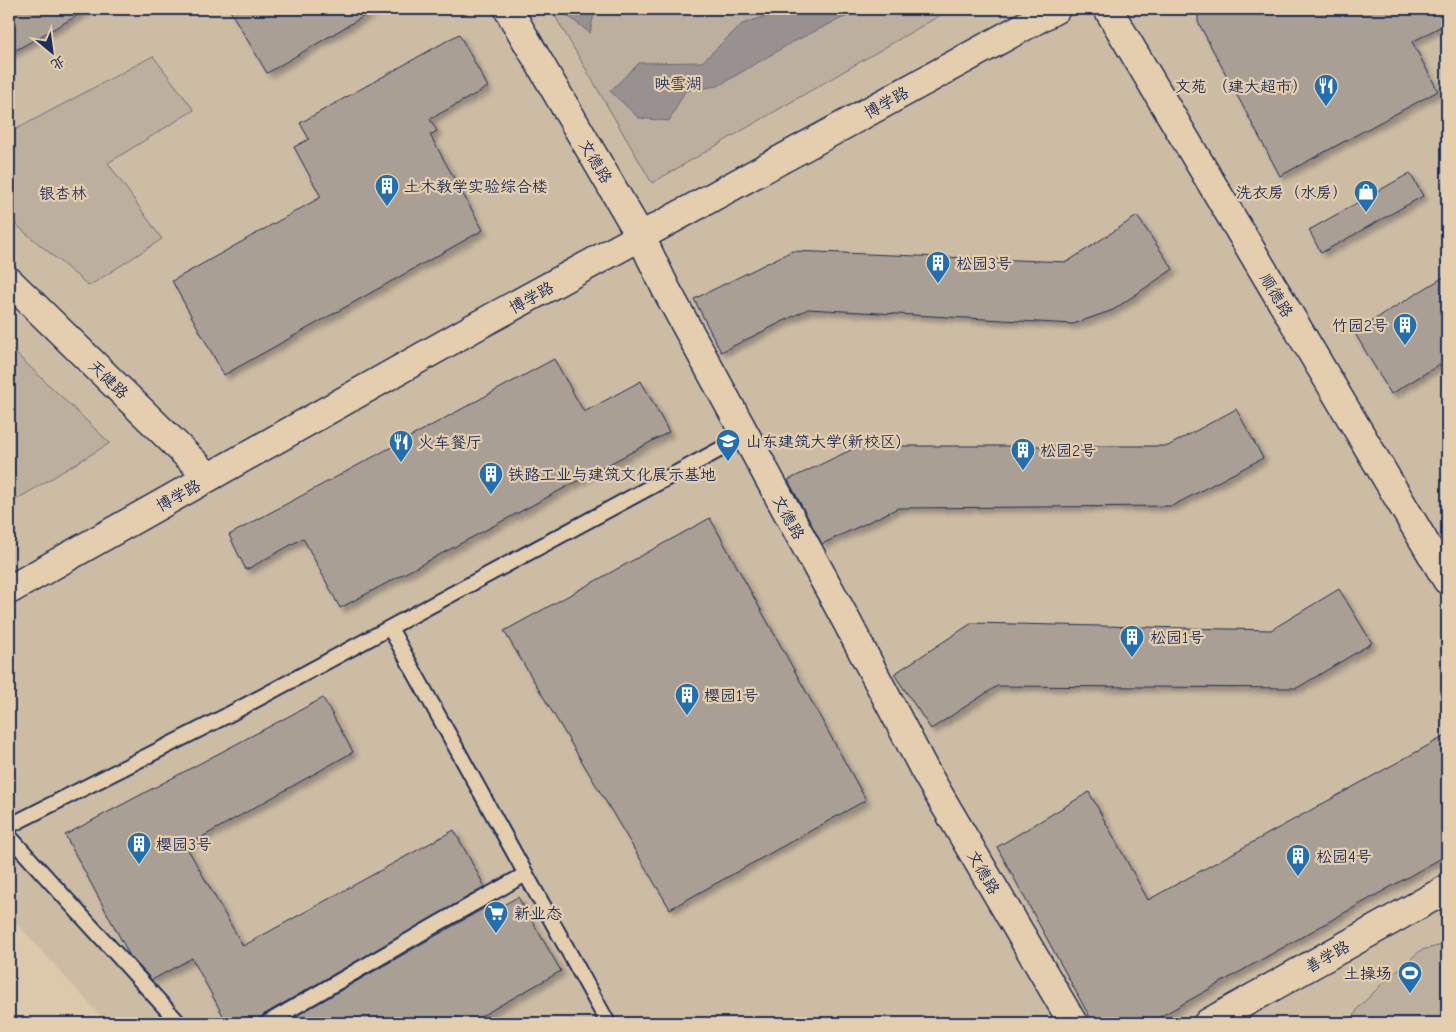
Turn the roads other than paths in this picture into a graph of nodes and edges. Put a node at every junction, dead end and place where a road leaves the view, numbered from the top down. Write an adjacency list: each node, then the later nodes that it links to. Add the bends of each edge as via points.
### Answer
1 (508, 9): 4 (street, 文德路)
2 (1056, 9): 4 (street, 博学路)
3 (1108, 9): 8 (street, 顺德路)
4 (641, 237): 6 (street, 文德路); 7 (street, 博学路)
5 (9, 281): 7 (street, 天健路)
6 (746, 436): 10 (lane); 18 (street, 文德路, via 925,771)
7 (209, 477): 9 (street, 博学路)
8 (1447, 580)
9 (9, 590)
10 (390, 628): 11 (lane); 13 (lane)
11 (9, 826)
12 (9, 836): 15 (lane)
13 (526, 874): 16 (lane); 17 (lane)
14 (1447, 889): 19 (street, 善学路)
15 (179, 1023)
16 (267, 1023)
17 (608, 1023)
18 (1073, 1023)
19 (1208, 1023)

